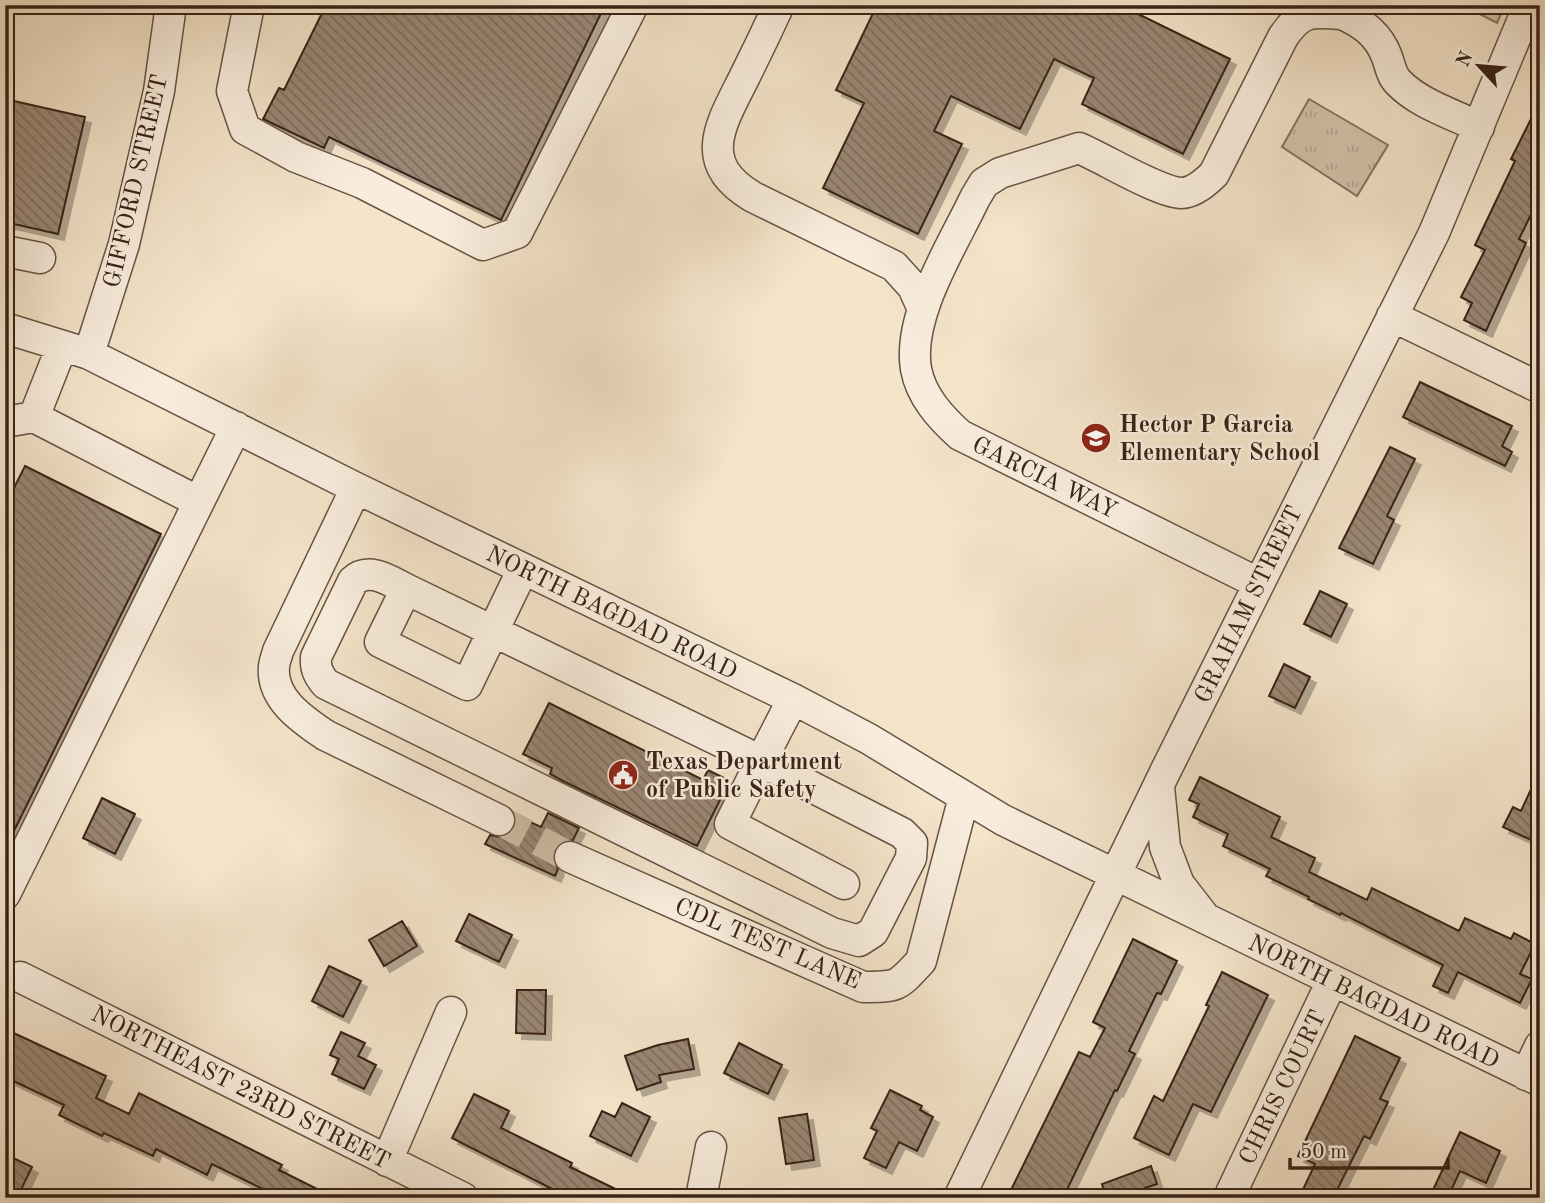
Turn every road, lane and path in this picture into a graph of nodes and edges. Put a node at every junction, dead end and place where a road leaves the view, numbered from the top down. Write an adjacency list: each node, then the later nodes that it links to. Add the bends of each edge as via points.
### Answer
1 (171, 5): 13 (street, GIFFORD STREET, via 159,91 124,244)
2 (249, 5): 3 (street, via 232,91 245,129 483,245 517,233)
3 (633, 5)
4 (779, 5): 10 (street, via 718,129 719,159 726,176 753,197 894,267 913,286)
5 (1529, 5): 7 (street, GRAHAM STREET)
6 (1334, 10): 7 (street, GARCIA WAY, via 1358,21 1376,37 1395,79 1407,90); 10 (street, GARCIA WAY, via 1308,13 1294,21 1206,183 1182,193 1164,189 1079,148 1000,173 984,183 975,198)
7 (1479, 127): 11 (street, GRAHAM STREET)
8 (5, 251): 9 (street)
9 (40, 258)
10 (922, 307): 20 (street, GARCIA WAY, via 916,368 924,393 960,435)
11 (1392, 316): 14 (street); 20 (street, GRAHAM STREET)
12 (5, 328): 13 (street, NORTH BAGDAD ROAD)
13 (76, 350): 15 (street, GIFFORD STREET); 16 (street, NORTH BAGDAD ROAD)
14 (1540, 387)
15 (20, 420): 18 (street)
16 (236, 427): 17 (street, NORTH BAGDAD ROAD); 18 (street)
17 (356, 488): 19 (street, NORTH BAGDAD ROAD); 27 (street, via 278,651 277,684 285,702 326,735)
18 (199, 502): 31 (street)
19 (523, 569): 22 (street); 23 (street, NORTH BAGDAD ROAD)
20 (1258, 583): 25 (street, GRAHAM STREET)
21 (406, 589): 22 (street); 22 (street, via 380,642 467,685); 24 (street, via 369,574 353,581 316,657 319,676 326,684 832,933 859,941 867,937 911,858 912,843 902,833)
22 (493, 630): 24 (street)
23 (793, 699): 24 (street); 26 (street, NORTH BAGDAD ROAD)
24 (761, 761): 30 (street, via 730,824)
25 (1158, 785): 29 (street, GRAHAM STREET); 32 (street, NORTH BAGDAD ROAD, via 1165,847 1179,884)
26 (964, 797): 28 (street, CDL TEST LANE, via 921,961 891,987 863,987); 29 (street, NORTH BAGDAD ROAD)
27 (499, 820)
28 (570, 857)
29 (1115, 875): 32 (street, NORTH BAGDAD ROAD); 43 (street, GRAHAM STREET)
30 (844, 884)
31 (5, 894)
32 (1208, 920): 34 (street, NORTH BAGDAD ROAD)
33 (20, 977): 39 (street, NORTHEAST 23RD STREET)
34 (1332, 982): 37 (street, NORTH BAGDAD ROAD); 40 (street, CHRIS COURT)
35 (451, 1012): 39 (street)
36 (1540, 1046): 37 (street)
37 (1533, 1078)
38 (710, 1147): 42 (street)
39 (387, 1161): 41 (street, NORTHEAST 23RD STREET)
40 (1231, 1193)
41 (463, 1198)
42 (701, 1198)
43 (959, 1198)

